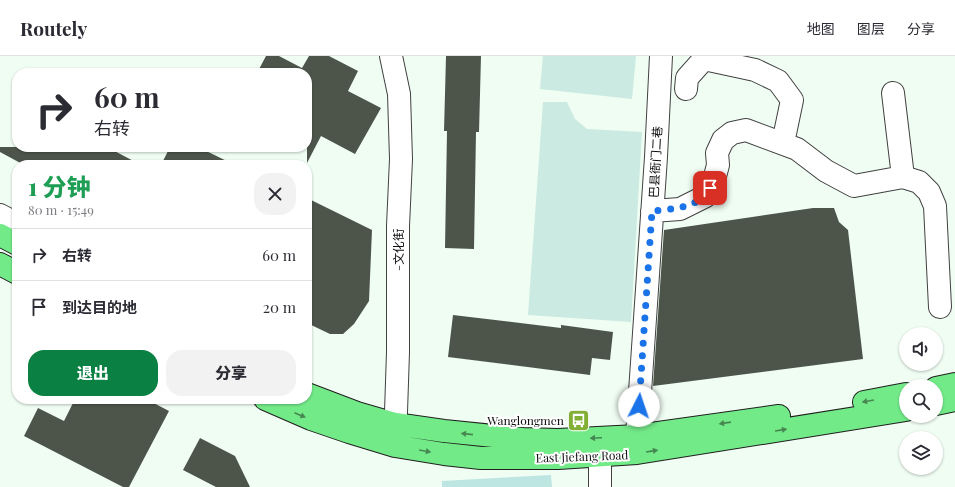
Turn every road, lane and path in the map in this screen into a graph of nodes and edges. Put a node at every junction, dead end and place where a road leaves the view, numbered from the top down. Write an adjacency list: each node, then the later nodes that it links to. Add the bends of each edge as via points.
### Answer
1 (391, 56): 23 (street, -文化街, via 399,94 401,159)
2 (661, 56): 7 (street, 巴县衙门二巷)
3 (686, 89): 5 (street, via 687,78 704,59 756,70 778,81 792,100)
4 (893, 93): 6 (street)
5 (783, 144): 6 (street, via 797,149 826,171 854,186); 7 (street, via 746,130 732,133 723,140 717,153 718,165 706,196 680,209)
6 (903, 177): 14 (street, via 919,182 929,192 935,206)
7 (652, 211): 24 (street, 巴县衙门二巷)
8 (0, 215): 9 (street)
9 (12, 221)
10 (0, 235): 11 (main road)
11 (12, 241)
12 (0, 264): 13 (main road)
13 (12, 270)
14 (940, 307)
15 (955, 384): 16 (main road)
16 (943, 387)
17 (899, 395): 24 (main road, East Jiefang Road, one-way to 24, via 793,414)
18 (312, 396): 23 (main road, East Jiefang Road)
19 (955, 400): 20 (main road)
20 (943, 403)
21 (276, 404): 25 (main road, East Jiefang Road, one-way to 25, via 311,419)
22 (899, 411): 26 (main road, East Jiefang Road, one-way to 22, via 637,453)
23 (395, 424): 24 (main road, East Jiefang Road, one-way to 23, via 523,439); 25 (street, -文化街)
24 (637, 436)
25 (395, 446): 26 (main road, East Jiefang Road, one-way to 26, via 481,458)
26 (600, 456): 27 (street)
27 (600, 487)

